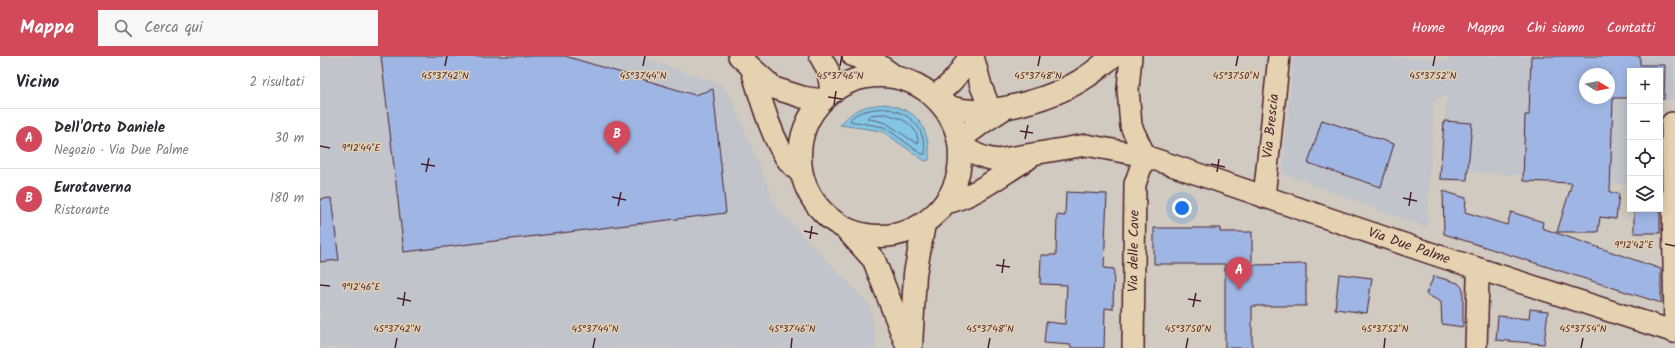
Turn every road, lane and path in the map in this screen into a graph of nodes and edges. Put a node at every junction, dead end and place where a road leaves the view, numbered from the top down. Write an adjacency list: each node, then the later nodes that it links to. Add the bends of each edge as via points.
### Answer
1 (820, 56): 10 (street, via 828,70)
2 (853, 56): 9 (street, via 878,64)
3 (969, 56): 11 (street)
4 (973, 56): 12 (street, via 981,86)
5 (1113, 56): 12 (street, via 1087,77 1070,86 1035,100)
6 (1131, 56): 16 (street, via 1128,89 1131,126)
7 (1279, 56): 19 (street, Via Brescia)
8 (746, 63): 10 (street, via 774,88 802,97); 17 (street, via 779,143 788,161)
9 (896, 76): 10 (street, via 874,75 858,78); 11 (street, via 909,80)
10 (827, 96): 17 (street, via 810,117 802,136)
11 (938, 100): 12 (street, via 957,109); 14 (street, via 950,114)
12 (999, 108): 14 (street)
13 (1672, 123): 18 (street, Via Due Palme)
14 (960, 142): 15 (street, Via Due Palme, via 972,153 997,160); 20 (street, via 961,164 954,189)
15 (1039, 152): 16 (street, Via Due Palme, via 1086,145); 20 (street, Via Due Palme, via 969,195)
16 (1145, 156): 19 (street, Via Due Palme); 26 (street, Via delle Cave, via 1135,184)
17 (802, 175): 22 (street, via 815,203 826,216)
18 (1674, 186): 24 (street, Via Due Palme)
19 (1264, 197): 23 (street, Via Due Palme)
20 (946, 203): 21 (street)
21 (924, 224): 22 (street, via 909,232 893,236 871,236); 25 (street, via 915,274)
22 (847, 230): 25 (street, via 874,260)
23 (1479, 269): 24 (street, Via Due Palme); 27 (street)
24 (1675, 332)
25 (910, 348)
26 (1133, 348)
27 (1476, 348)

